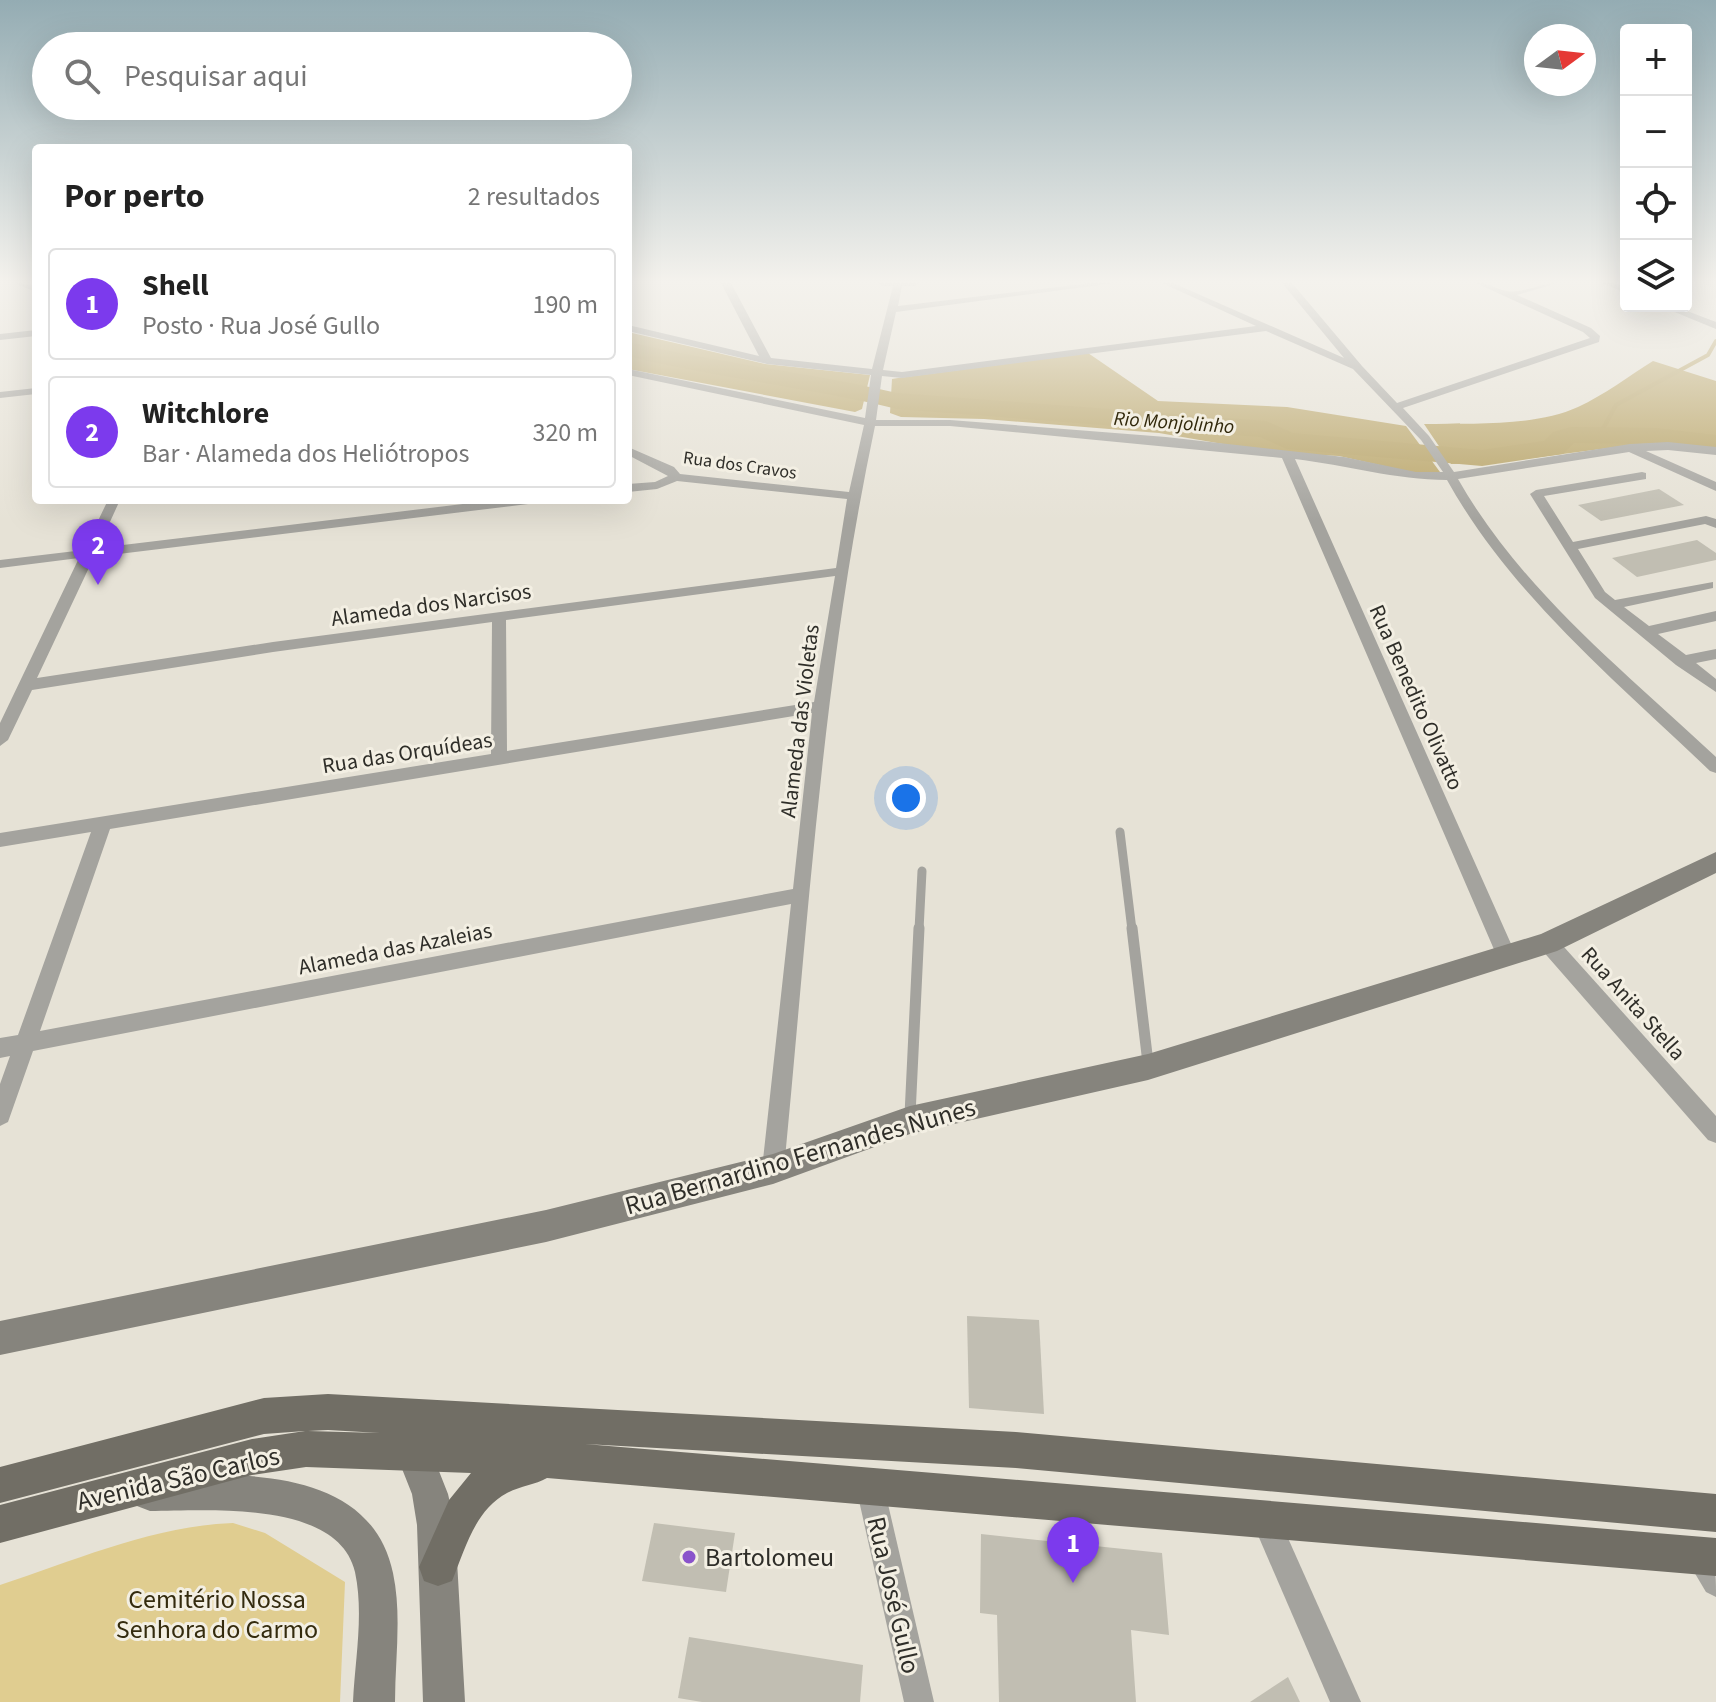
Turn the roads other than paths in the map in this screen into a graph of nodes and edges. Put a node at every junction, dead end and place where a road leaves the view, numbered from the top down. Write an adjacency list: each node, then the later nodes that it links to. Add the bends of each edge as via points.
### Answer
1 (777, 362): 9 (street)
2 (880, 362): 9 (street, Alameda das Violetas)
3 (999, 362): 9 (street)
4 (1345, 362): 7 (street)
5 (1353, 362): 7 (street)
6 (1530, 362): 12 (street)
7 (1358, 368): 12 (street)
8 (632, 373): 13 (street)
9 (877, 376): 13 (street, Alameda das Violetas)
10 (32, 389): 11 (street)
11 (2, 397)
12 (1395, 407): 18 (street)
13 (870, 419): 17 (street, via 1052,430); 23 (street, Alameda das Violetas)
14 (1630, 448): 15 (street); 18 (street); 21 (street)
15 (1716, 451)
16 (632, 453): 20 (street, Rua dos Cravos)
17 (1288, 457): 18 (street, via 1344,461 1416,476); 51 (street, Rua Benedito Olivatto)
18 (1448, 470): 43 (street, via 1472,514 1535,595)
19 (1642, 476): 27 (street, via 1536,494)
20 (676, 477): 22 (street); 23 (street, Rua dos Cravos)
21 (1716, 487)
22 (632, 488)
23 (854, 496): 30 (street, Alameda das Violetas)
24 (112, 504): 28 (street)
25 (494, 504): 28 (street)
26 (1716, 524): 27 (street, via 1706,520)
27 (1568, 547): 32 (street)
28 (90, 552): 29 (street); 38 (street)
29 (0, 564)
30 (841, 571): 34 (street, Alameda dos Narcisos); 40 (street, Alameda das Violetas)
31 (1708, 585): 32 (street)
32 (1612, 605): 35 (street)
33 (1716, 616): 35 (street)
34 (499, 617): 38 (street, Alameda dos Narcisos); 42 (street)
35 (1645, 632): 37 (street)
36 (1716, 654): 37 (street)
37 (1681, 661): 39 (street)
38 (28, 685): 41 (street)
39 (1716, 687)
40 (821, 706): 42 (street, Rua das Orquídeas); 49 (street, Alameda das Violetas)
41 (0, 740)
42 (499, 759): 44 (street, Rua das Orquídeas)
43 (1716, 767)
44 (103, 823): 46 (street, Rua das Orquídeas); 52 (street)
45 (1120, 832): 54 (lane)
46 (0, 840)
47 (1716, 862): 50 (street, Rua Bernardino Fernandes Nunes)
48 (922, 871): 56 (lane)
49 (799, 895): 52 (street, Alameda das Azaleias); 58 (street, Alameda das Violetas)
50 (1548, 943): 51 (street, Rua Bernardino Fernandes Nunes); 57 (street, Rua Anita Stella)
51 (1506, 955): 54 (street, Rua Bernardino Fernandes Nunes)
52 (26, 1043): 53 (street, Alameda das Azaleias); 55 (street)
53 (0, 1048)
54 (1148, 1067): 56 (street, Rua Bernardino Fernandes Nunes)
55 (0, 1115)
56 (910, 1120): 58 (street, Rua Bernardino Fernandes Nunes)
57 (1716, 1132)
58 (773, 1169): 59 (street, Rua Bernardino Fernandes Nunes, via 546,1226)
59 (0, 1338)
60 (398, 1414): 61 (street); 63 (main road, via 264,1416); 66 (main road, via 1016,1450)
61 (413, 1452): 62 (main road, Avenida São Carlos); 65 (main road, Avenida São Carlos, via 306,1449); 70 (street, via 430,1494)
62 (559, 1460): 64 (main road, Avenida São Carlos); 70 (main road, via 505,1473 484,1484 467,1503)
63 (0, 1485)
64 (870, 1487): 67 (main road, Avenida São Carlos); 73 (street, Rua José Gullo)
65 (112, 1492): 68 (main road, Avenida São Carlos); 71 (street, via 293,1499 322,1508 345,1524 371,1560 376,1584)
66 (1716, 1513)
67 (1265, 1519): 69 (main road, Avenida São Carlos); 74 (street)
68 (0, 1524)
69 (1710, 1565)
70 (438, 1567): 72 (street)
71 (374, 1702)
72 (444, 1702)
73 (919, 1702)
74 (1346, 1702)

